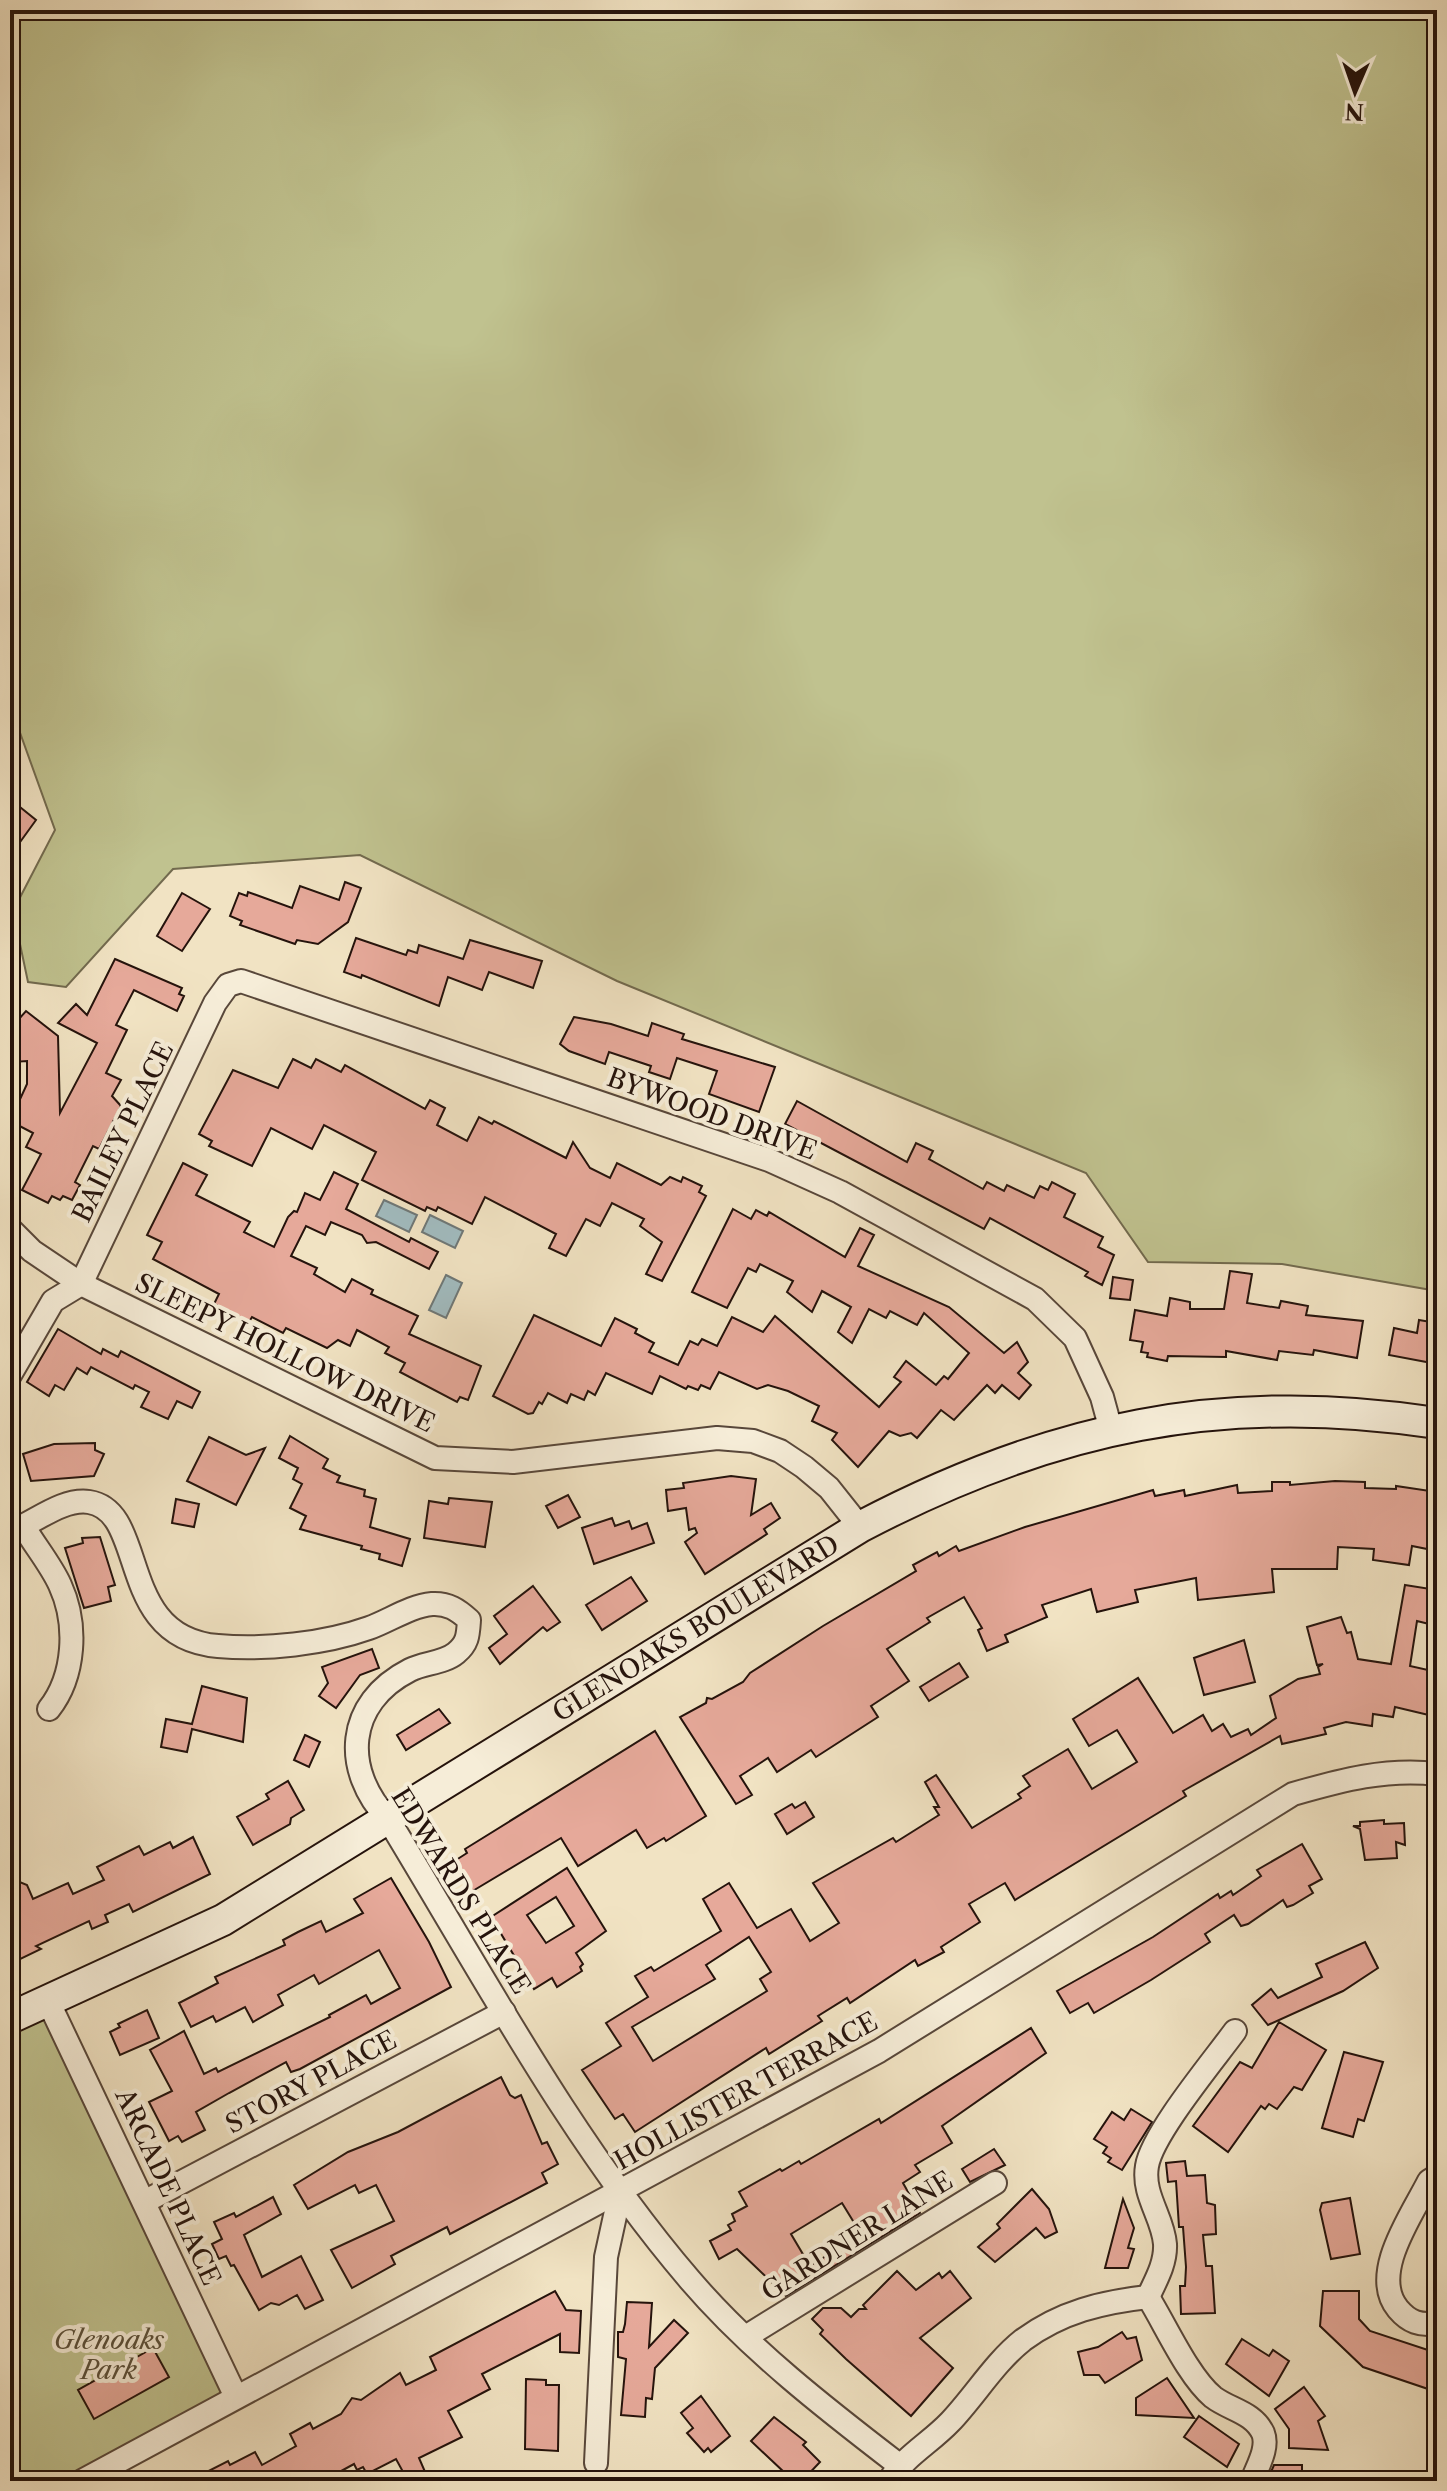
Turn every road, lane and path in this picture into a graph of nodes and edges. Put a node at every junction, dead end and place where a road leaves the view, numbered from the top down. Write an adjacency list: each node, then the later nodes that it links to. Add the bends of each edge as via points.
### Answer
1 (215, 1003): 3 (street, BAILEY PLACE); 6 (street, BYWOOD DRIVE, via 228,985 252,983 769,1160 840,1192 1035,1299 1075,1338)
2 (10, 1229): 3 (street, SLEEPY HOLLOW DRIVE)
3 (81, 1284): 4 (street, via 53,1301); 7 (street, SLEEPY HOLLOW DRIVE, via 435,1458 513,1462 717,1438 753,1441 804,1467)
4 (10, 1375)
5 (1437, 1423): 6 (street, GLENOAKS BOULEVARD, via 1310,1410 1247,1410)
6 (1111, 1430): 7 (street, GLENOAKS BOULEVARD, via 936,1487)
7 (860, 1527): 11 (street, GLENOAKS BOULEVARD)
8 (17, 1529): 9 (street, via 59,1582 69,1608 71,1663 63,1691); 11 (street, EDWARDS PLACE, via 60,1506 89,1502 110,1511 124,1533 150,1609 189,1640 215,1646 327,1638 368,1629 431,1604 456,1607 469,1620 468,1639 454,1656 410,1670 379,1691 358,1733 355,1753 369,1798)
9 (49, 1709)
10 (1437, 1774): 18 (street, HOLLISTER TERRACE, via 1356,1776 1293,1794 879,2051)
11 (388, 1819): 12 (street, GLENOAKS BOULEVARD, via 223,1920); 13 (street, EDWARDS PLACE)
12 (48, 2001): 14 (street, GLENOAKS BOULEVARD); 19 (street, ARCADE PLACE)
13 (504, 2012): 18 (street, EDWARDS PLACE); 19 (street, STORY PLACE)
14 (10, 2018)
15 (1235, 2031): 20 (street, via 1158,2140 1147,2164 1147,2190 1165,2244)
16 (1437, 2176): 21 (street, via 1429,2181 1398,2244 1388,2276 1391,2300 1407,2320)
17 (995, 2183): 22 (street, GARDNER LANE)
18 (620, 2193): 22 (street, EDWARDS PLACE, via 692,2283); 23 (street, HOLLISTER TERRACE); 24 (street, via 606,2257)
19 (144, 2202): 23 (street, ARCADE PLACE)
20 (1148, 2297): 25 (street, via 1103,2302 1061,2317 1021,2341 947,2425); 27 (street, via 1204,2389 1251,2417 1264,2435)
21 (1437, 2323)
22 (747, 2336): 25 (street, EDWARDS PLACE)
23 (236, 2397): 26 (street, HOLLISTER TERRACE)
24 (596, 2463)
25 (894, 2473)
26 (82, 2481)
27 (1252, 2481)

